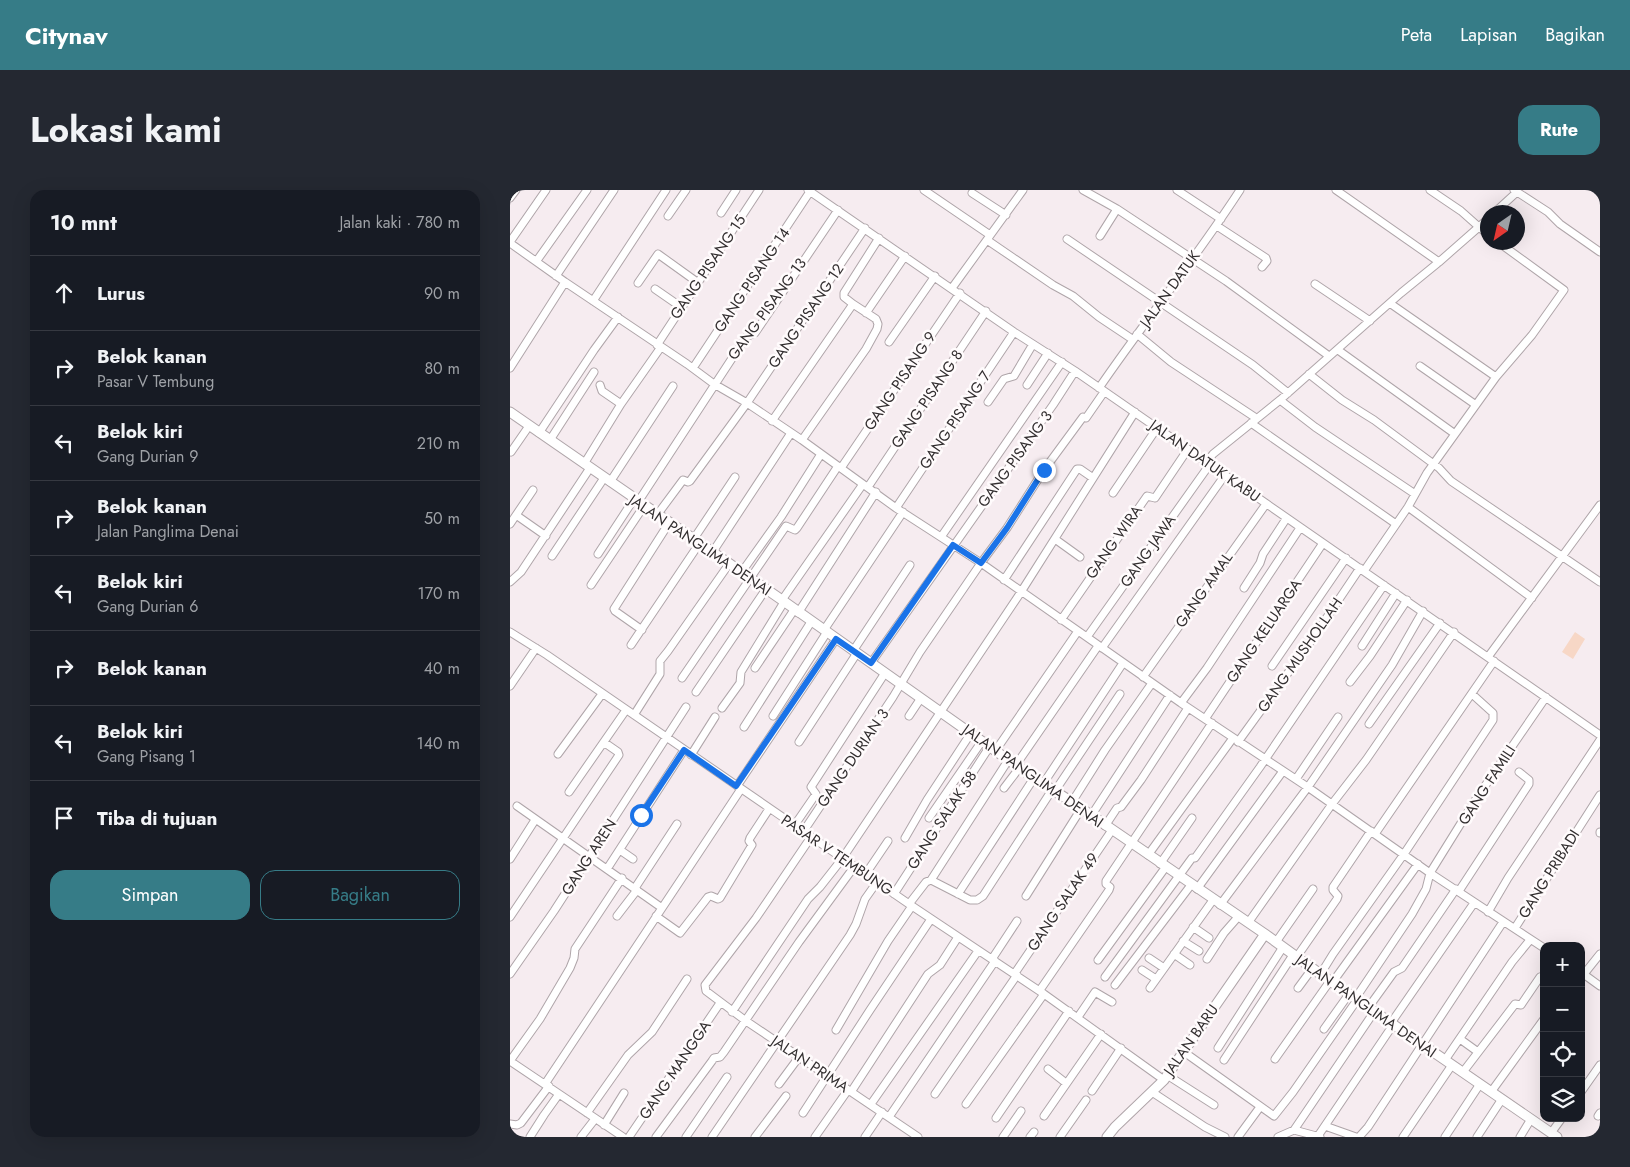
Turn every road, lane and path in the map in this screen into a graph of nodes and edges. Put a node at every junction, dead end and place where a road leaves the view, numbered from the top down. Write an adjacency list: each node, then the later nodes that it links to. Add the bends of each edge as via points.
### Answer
1 (516, 190): 19 (street)
2 (546, 190): 33 (street)
3 (587, 190): 38 (street)
4 (614, 190): 41 (street)
5 (666, 190): 50 (street)
6 (686, 190): 25 (street)
7 (736, 190): 23 (street)
8 (759, 190): 44 (street, GANG PISANG 15)
9 (810, 190): 22 (street, JALAN DATUK KABU); 70 (street, GANG PISANG 14)
10 (924, 190): 30 (street)
11 (1022, 190): 24 (street)
12 (1082, 190): 21 (street)
13 (1177, 190): 26 (street)
14 (1240, 190): 26 (street, JALAN DATUK)
15 (1336, 190): 39 (street)
16 (1430, 190): 28 (street, via 1461,211)
17 (1516, 191): 20 (street); 35 (street)
18 (972, 193): 24 (street)
19 (510, 198)
20 (1502, 205)
21 (1117, 209): 29 (street); 37 (street)
22 (838, 210): 27 (street, JALAN DATUK KABU); 75 (street, GANG PISANG 13, via 755,333 746,338)
23 (721, 213)
24 (1006, 215): 30 (street)
25 (668, 216)
26 (1219, 222): 37 (street, JALAN DATUK); 40 (street, via 1266,258)
27 (865, 228): 31 (street, JALAN DATUK KABU); 84 (street, GANG PISANG 12)
28 (1478, 228): 39 (street, GANG JAWA)
29 (1100, 236)
30 (989, 237): 47 (street); 60 (street, via 1099,317)
31 (879, 238): 36 (street, JALAN DATUK KABU); 52 (street, via 843,296)
32 (1067, 240): 51 (street)
33 (511, 245): 38 (street)
34 (1509, 250): 74 (street, GANG MUSHOLLAH, via 1564,290)
35 (1600, 252)
36 (905, 256): 42 (street, JALAN DATUK KABU); 56 (street)
37 (1191, 259): 51 (street, JALAN DATUK); 66 (street)
38 (535, 260): 41 (street)
39 (1439, 262): 53 (street, GANG JAWA)
40 (1262, 267)
41 (556, 276): 43 (street)
42 (935, 276): 47 (street, JALAN DATUK KABU); 61 (street)
43 (565, 282): 50 (street); 69 (street)
44 (697, 282): 45 (street, via 658,254); 54 (street, GANG PISANG 15)
45 (638, 283)
46 (1315, 284): 58 (street)
47 (952, 288): 49 (street, JALAN DATUK KABU)
48 (655, 289): 54 (street)
49 (960, 293): 55 (street, JALAN DATUK KABU); 103 (street, GANG PISANG 9)
50 (593, 301): 57 (street)
51 (1160, 302): 60 (street, JALAN DATUK); 80 (street, via 1254,365)
52 (853, 304): 56 (street); 89 (street)
53 (1391, 304): 58 (street, GANG JAWA); 74 (street)
54 (681, 307): 63 (street, GANG PISANG 15)
55 (986, 311): 59 (street, JALAN DATUK KABU); 108 (street, GANG PISANG 8)
56 (866, 313): 96 (street, via 876,319 878,329)
57 (618, 317): 63 (street); 92 (street)
58 (1370, 321): 64 (street, GANG JAWA)
59 (1014, 332): 62 (street, JALAN DATUK KABU); 116 (street, GANG PISANG 7)
60 (1135, 336): 79 (street, JALAN DATUK); 88 (street)
61 (889, 342)
62 (1033, 344): 65 (street, JALAN DATUK KABU); 82 (street, via 1014,376 1004,379)
63 (659, 346): 70 (street); 83 (street, GANG PISANG 15)
64 (1338, 350): 66 (street, GANG JAWA); 94 (street)
65 (1048, 353): 67 (street, JALAN DATUK KABU); 77 (street)
66 (1329, 356): 73 (street, GANG JAWA)
67 (1062, 362): 71 (street, JALAN DATUK KABU); 127 (street)
68 (1420, 366): 85 (street)
69 (510, 368)
70 (693, 368): 75 (street)
71 (1075, 371): 79 (street, JALAN DATUK KABU); 131 (street, GANG PISANG 3)
72 (594, 372): 95 (street)
73 (1309, 374): 80 (street, GANG JAWA); 101 (street)
74 (1496, 377): 85 (street, GANG MUSHOLLAH)
75 (714, 384): 84 (street); 113 (street, GANG PISANG 13)
76 (600, 385): 83 (street, via 602,392)
77 (1027, 385)
78 (674, 386): 107 (street)
79 (1101, 390): 87 (street, JALAN DATUK KABU); 138 (street, JALAN DATUK, via 1086,418 1082,416)
80 (1288, 392): 81 (street, GANG JAWA)
81 (1280, 400): 88 (street, GANG JAWA); 112 (street)
82 (988, 402)
83 (621, 404): 102 (street, GANG PISANG 15)
84 (747, 404): 89 (street); 120 (street, GANG PISANG 12, via 690,481 682,480)
85 (1476, 405): 94 (street, GANG MUSHOLLAH)
86 (510, 412): 90 (main road, JALAN PANGLIMA DENAI)
87 (1135, 412): 91 (street, JALAN DATUK KABU); 106 (street)
88 (1253, 420): 100 (street, GANG JAWA); 124 (street)
89 (772, 421): 93 (street)
90 (529, 426): 92 (main road, JALAN PANGLIMA DENAI); 98 (street)
91 (1157, 428): 97 (street, JALAN DATUK KABU); 111 (street)
92 (539, 433): 95 (main road, JALAN PANGLIMA DENAI)
93 (791, 433): 96 (street); 132 (street)
94 (1455, 434): 101 (street, GANG MUSHOLLAH)
95 (550, 440): 102 (main road, JALAN PANGLIMA DENAI)
96 (802, 440): 99 (street)
97 (1188, 449): 100 (street, JALAN DATUK KABU); 158 (street, GANG WIRA, via 1155,498 1146,496)
98 (511, 452)
99 (821, 454): 103 (street); 142 (street)
100 (1209, 461): 104 (street, JALAN DATUK KABU); 166 (street, GANG JAWA)
101 (1433, 465): 112 (street, GANG MUSHOLLAH); 134 (street, via 1451,481)
102 (587, 466): 107 (main road, JALAN PANGLIMA DENAI); 126 (street, GANG PISANG 15)
103 (839, 467): 108 (street); 143 (street, GANG PISANG 9, via 795,530 786,526)
104 (1225, 475): 114 (street, JALAN DATUK KABU); 170 (street)
105 (735, 477): 129 (street)
106 (1094, 478): 128 (street); 144 (street, via 1077,469)
107 (607, 480): 113 (main road, JALAN PANGLIMA DENAI); 135 (street)
108 (866, 485): 110 (street); 155 (street, GANG PISANG 8)
109 (533, 490): 119 (street)
110 (876, 492): 116 (street); 156 (street)
111 (1113, 493)
112 (1415, 494): 115 (street, GANG MUSHOLLAH)
113 (639, 502): 120 (main road, JALAN PANGLIMA DENAI); 133 (street); 147 (street)
114 (1266, 504): 121 (street, JALAN DATUK KABU); 179 (street, GANG AMAL)
115 (1408, 507): 124 (street, GANG MUSHOLLAH); 153 (street)
116 (896, 508): 118 (street)
117 (1598, 510): 134 (street)
118 (903, 512): 127 (street); 162 (street)
119 (516, 515): 122 (street); 126 (street)
120 (657, 515): 123 (main road, JALAN PANGLIMA DENAI)
121 (1286, 519): 125 (street, JALAN DATUK KABU); 149 (street)
122 (510, 524)
123 (669, 524): 129 (main road, JALAN PANGLIMA DENAI); 161 (street, via 614,609)
124 (1396, 524): 141 (street, GANG MUSHOLLAH)
125 (1300, 528): 130 (street, JALAN DATUK KABU); 192 (street)
126 (546, 536): 145 (street, GANG PISANG 15)
127 (941, 537): 131 (street)
128 (1055, 539): 136 (street); 151 (street)
129 (696, 542): 132 (main road, JALAN PANGLIMA DENAI); 161 (street)
130 (1323, 543): 137 (street, JALAN DATUK KABU); 203 (street, GANG KELUARGA)
131 (953, 545): 138 (street); 174 (street, GANG PISANG 3)
132 (712, 553): 139 (main road, JALAN PANGLIMA DENAI)
133 (598, 554)
134 (1562, 555): 146 (street); 153 (street)
135 (552, 556)
136 (1080, 556)
137 (1346, 558): 141 (street, JALAN DATUK KABU); 176 (street)
138 (981, 563): 144 (street); 183 (street, GANG DURIAN 3)
139 (729, 564): 142 (main road, JALAN PANGLIMA DENAI); 198 (street, via 660,661 660,674)
140 (910, 565): 172 (street)
141 (1365, 567): 148 (street, JALAN DATUK KABU); 210 (street, GANG MUSHOLLAH)
142 (741, 572): 143 (main road, JALAN PANGLIMA DENAI)
143 (749, 579): 150 (main road, JALAN PANGLIMA DENAI); 180 (street)
144 (1004, 580): 151 (street)
145 (510, 582)
146 (1600, 582)
147 (591, 584)
148 (1384, 585): 152 (street, JALAN DATUK KABU); 219 (street)
149 (1244, 588)
150 (766, 590): 155 (main road, JALAN PANGLIMA DENAI); 185 (street)
151 (1021, 592): 158 (street); 197 (street)
152 (1396, 593): 154 (street, JALAN DATUK KABU); 169 (street)
153 (1532, 598): 173 (street, via 1509,627)
154 (1407, 600): 157 (street, JALAN DATUK KABU); 181 (street)
155 (783, 601): 156 (main road, JALAN PANGLIMA DENAI); 194 (street, GANG PISANG 8, via 741,672 740,683)
156 (796, 611): 159 (main road, JALAN PANGLIMA DENAI); 177 (street)
157 (1423, 611): 160 (street, JALAN DATUK KABU); 226 (street, via 1392,665)
158 (1061, 620): 163 (street)
159 (811, 622): 162 (main road, JALAN PANGLIMA DENAI); 206 (street)
160 (1440, 623): 165 (street, JALAN DATUK KABU); 205 (street)
161 (642, 630): 168 (street)
162 (825, 631): 167 (main road, JALAN PANGLIMA DENAI); 199 (street)
163 (1078, 631): 166 (street); 215 (street, GANG SALAK 58)
164 (510, 632): 171 (street, PASAR V TEMBUNG)
165 (1454, 632): 173 (street, JALAN DATUK KABU); 233 (street)
166 (1087, 637): 170 (street)
167 (836, 639): 172 (main road, JALAN PANGLIMA DENAI); 227 (street)
168 (631, 645)
169 (1362, 646)
170 (1100, 647): 175 (street); 220 (street)
171 (536, 648): 184 (street); 186 (street, PASAR V TEMBUNG)
172 (855, 652): 174 (main road, JALAN PANGLIMA DENAI); 213 (street)
173 (1491, 659): 188 (street); 190 (street, JALAN DATUK KABU)
174 (871, 663): 178 (main road, JALAN PANGLIMA DENAI)
175 (1123, 663): 179 (street); 225 (street)
176 (1272, 666)
177 (756, 668)
178 (886, 674): 183 (main road, JALAN PANGLIMA DENAI); 242 (street, via 811,787 816,794)
179 (1143, 676): 182 (street)
180 (682, 678)
181 (1350, 682)
182 (1152, 683): 189 (street); 232 (street)
183 (900, 684): 191 (main road, JALAN PANGLIMA DENAI); 244 (street, GANG DURIAN 3)
184 (510, 686)
185 (696, 692)
186 (602, 694): 196 (street, PASAR V TEMBUNG); 217 (street)
187 (1120, 694): 229 (street)
188 (1472, 694): 245 (street); 252 (street, via 1493,713 1493,720)
189 (1170, 695): 192 (street); 237 (street)
190 (1546, 697): 208 (street, JALAN DATUK KABU); 262 (street, GANG FAMILI, via 1476,798)
191 (921, 698): 197 (main road, JALAN PANGLIMA DENAI); 200 (street)
192 (1181, 703): 195 (street)
193 (686, 707): 209 (street, GANG AREN)
194 (722, 708)
195 (1188, 708): 203 (street); 243 (street, GANG SALAK 49, via 1141,780 1117,808)
196 (626, 710): 198 (street, PASAR V TEMBUNG); 214 (street)
197 (940, 711): 207 (main road, JALAN PANGLIMA DENAI); 257 (street)
198 (634, 715): 209 (street, PASAR V TEMBUNG)
199 (774, 716)
200 (909, 716)
201 (715, 717): 218 (street)
202 (1338, 717): 224 (street)
203 (1205, 719): 204 (street)
204 (1212, 724): 210 (street); 250 (street)
205 (1369, 724)
206 (744, 727)
207 (971, 733): 212 (main road, JALAN PANGLIMA DENAI); 248 (street)
208 (1600, 734)
209 (666, 738): 216 (street, PASAR V TEMBUNG); 254 (street, GANG AREN)
210 (1235, 740): 219 (street); 253 (street, GANG MUSHOLLAH)
211 (1600, 740): 279 (street)
212 (982, 741): 215 (main road, JALAN PANGLIMA DENAI); 238 (street)
213 (799, 742)
214 (605, 743): 230 (street); 247 (street, via 619,755)
215 (993, 748): 220 (main road, JALAN PANGLIMA DENAI); 272 (street, GANG SALAK 58)
216 (684, 750): 218 (street, PASAR V TEMBUNG); 251 (street)
217 (558, 754)
218 (691, 755): 227 (street, PASAR V TEMBUNG)
219 (1265, 760): 221 (street); 264 (street)
220 (1015, 764): 223 (main road, JALAN PANGLIMA DENAI); 228 (street); 266 (street)
221 (1283, 771): 224 (street); 268 (street)
222 (1519, 772): 271 (street, via 1530,784)
223 (1034, 778): 225 (main road, JALAN PANGLIMA DENAI); 273 (street)
224 (1296, 779): 226 (street)
225 (1043, 784): 229 (main road, JALAN PANGLIMA DENAI)
226 (1308, 787): 233 (street); 275 (street)
227 (739, 788): 235 (street, PASAR V TEMBUNG); 278 (street)
228 (1004, 788)
229 (1053, 790): 232 (main road, JALAN PANGLIMA DENAI); 273 (street, via 983,896 970,900)
230 (569, 792)
231 (1600, 795): 289 (street, GANG PRIBADI)
232 (1072, 802): 236 (main road, JALAN PANGLIMA DENAI)
233 (1332, 804): 245 (street); 287 (street)
234 (517, 806): 240 (street)
235 (769, 809): 242 (street, PASAR V TEMBUNG); 281 (street, via 750,838 752,845 718,900 708,897 680,933)
236 (1081, 809): 237 (main road, JALAN PANGLIMA DENAI); 274 (street)
237 (1091, 816): 243 (main road, JALAN PANGLIMA DENAI)
238 (929, 818)
239 (1192, 818): 259 (street)
240 (535, 820): 247 (street); 255 (street)
241 (677, 824): 269 (street)
242 (794, 826): 244 (street, PASAR V TEMBUNG)
243 (1108, 828): 250 (main road, JALAN PANGLIMA DENAI); 312 (street, GANG SALAK 49)
244 (803, 832): 246 (street, PASAR V TEMBUNG)
245 (1373, 833): 252 (street); 301 (street, via 1333,887 1337,898)
246 (811, 837): 257 (street, PASAR V TEMBUNG); 327 (street, JALAN PRIMA, via 705,985 709,994)
247 (561, 838): 254 (street); 282 (street)
248 (905, 838)
249 (888, 841): 263 (street)
250 (1132, 843): 253 (main road, JALAN PANGLIMA DENAI); 324 (street, via 1106,881 1109,890)
251 (620, 850): 256 (street); 261 (street)
252 (1404, 854): 258 (street); 313 (street)
253 (1148, 855): 259 (main road, JALAN PANGLIMA DENAI)
254 (589, 856): 261 (street); 311 (street, GANG AREN)
255 (510, 859)
256 (633, 859)
257 (842, 859): 260 (street, PASAR V TEMBUNG); 330 (street, via 808,899)
258 (1418, 864): 262 (street); 319 (street)
259 (1163, 866): 264 (main road, JALAN PANGLIMA DENAI); 305 (street)
260 (854, 867): 263 (street, PASAR V TEMBUNG); 332 (street)
261 (607, 869): 265 (street)
262 (1430, 873): 271 (street); 325 (street, GANG FAMILI, via 1426,889 1412,914)
263 (865, 874): 267 (street, PASAR V TEMBUNG)
264 (1179, 877): 268 (main road, JALAN PANGLIMA DENAI); 315 (street)
265 (622, 878): 269 (street); 348 (street, via 575,949 570,968 540,1019)
266 (931, 880): 273 (street); 277 (street, via 920,888)
267 (877, 882): 272 (street, PASAR V TEMBUNG); 339 (street, via 865,899 850,935)
268 (1194, 887): 275 (main road, JALAN PANGLIMA DENAI); 320 (street)
269 (636, 889): 278 (street); 280 (street)
270 (1313, 889): 295 (street)
271 (1457, 890): 276 (street); 328 (street, via 1402,968 1394,972)
272 (894, 894): 277 (street, PASAR V TEMBUNG)
273 (958, 894)
274 (1026, 896)
275 (1217, 903): 283 (main road, JALAN PANGLIMA DENAI); 288 (street)
276 (1474, 903): 279 (street); 333 (street)
277 (910, 905): 284 (street, PASAR V TEMBUNG); 336 (street)
278 (662, 908): 281 (street)
279 (1488, 912): 286 (street)
280 (618, 916)
281 (656, 916): 359 (street)
282 (510, 917)
283 (1238, 917): 287 (main road, JALAN PANGLIMA DENAI); 303 (street)
284 (932, 919): 291 (street, PASAR V TEMBUNG); 354 (street)
285 (1017, 922): 304 (street)
286 (1503, 922): 289 (street); 340 (street)
287 (1248, 923): 290 (main road, JALAN PANGLIMA DENAI)
288 (1193, 927): 292 (street); 294 (street)
289 (1515, 928): 293 (street)
290 (1265, 934): 295 (main road, JALAN PANGLIMA DENAI); 343 (main road, JALAN BARU)
291 (958, 937): 297 (street, PASAR V TEMBUNG); 361 (street, via 940,965 928,974)
292 (1209, 938)
293 (1530, 940): 296 (street); 338 (street)
294 (1184, 941): 298 (street); 299 (street)
295 (1279, 945): 301 (main road, JALAN PANGLIMA DENAI); 342 (street)
296 (1540, 946)
297 (978, 951): 304 (street, PASAR V TEMBUNG); 371 (street)
298 (1198, 951)
299 (1174, 954): 306 (street); 307 (street)
300 (1600, 954): 310 (street)
301 (1295, 956): 308 (main road, JALAN PANGLIMA DENAI); 347 (street)
302 (1149, 958): 307 (street)
303 (1207, 959)
304 (994, 960): 312 (street, PASAR V TEMBUNG); 380 (street)
305 (1098, 960)
306 (1190, 965)
307 (1164, 968): 317 (street)
308 (1312, 968): 313 (main road, JALAN PANGLIMA DENAI); 323 (street)
309 (1142, 970): 317 (street)
310 (1585, 971)
311 (510, 974)
312 (1016, 974): 324 (street, PASAR V TEMBUNG); 367 (street)
313 (1320, 975): 319 (main road, JALAN PANGLIMA DENAI)
314 (1585, 975): 321 (street)
315 (1105, 977)
316 (1540, 977): 344 (street, via 1523,1002 1515,1004)
317 (1156, 979): 322 (street)
318 (687, 980): 377 (street, via 652,1032 628,1055)
319 (1331, 982): 325 (main road, JALAN PANGLIMA DENAI); 346 (street)
320 (1115, 985)
321 (1600, 986)
322 (1150, 988)
323 (1298, 988)
324 (1042, 992): 329 (street, PASAR V TEMBUNG); 372 (street)
325 (1354, 998): 328 (main road, JALAN PANGLIMA DENAI); 335 (street); 374 (street, via 1274,1116)
326 (1112, 1002): 331 (street, via 1095,992)
327 (720, 1003): 330 (street, JALAN PRIMA); 394 (street, GANG MANGGA)
328 (1371, 1010): 333 (main road, JALAN PANGLIMA DENAI); 388 (street)
329 (1069, 1011): 331 (street, PASAR V TEMBUNG); 381 (street)
330 (732, 1012): 332 (street, JALAN PRIMA)
331 (1078, 1017): 337 (street, PASAR V TEMBUNG)
332 (746, 1021): 339 (street, JALAN PRIMA); 395 (street, via 720,1057 714,1058)
333 (1392, 1024): 340 (main road, JALAN PANGLIMA DENAI); 387 (street)
334 (1540, 1025): 364 (street)
335 (1324, 1029)
336 (836, 1030)
337 (1101, 1034): 341 (street, PASAR V TEMBUNG); 356 (street)
338 (1460, 1039): 344 (street); 349 (street)
339 (777, 1042): 345 (street, JALAN PRIMA); 397 (street)
340 (1422, 1044): 349 (main road, JALAN PANGLIMA DENAI); 409 (street, via 1368,1127)
341 (1121, 1048): 355 (street, PASAR V TEMBUNG); 362 (street)
342 (1218, 1048)
343 (1184, 1052): 355 (main road, JALAN BARU); 374 (street)
344 (1478, 1052): 352 (street)
345 (799, 1057): 354 (street, JALAN PRIMA); 357 (street)
346 (1275, 1059)
347 (1224, 1060)
348 (510, 1061): 359 (street)
349 (1449, 1062): 352 (main road, JALAN PANGLIMA DENAI); 410 (street)
350 (1600, 1066): 360 (street)
351 (1048, 1070): 356 (street)
352 (1463, 1072): 358 (main road, JALAN PANGLIMA DENAI)
353 (727, 1077): 396 (street)
354 (826, 1077): 361 (street, JALAN PRIMA); 378 (street)
355 (1165, 1078): 363 (main road, JALAN BARU); 373 (street, PASAR V TEMBUNG)
356 (1066, 1083): 379 (street)
357 (779, 1084)
358 (1480, 1084): 364 (main road, JALAN PANGLIMA DENAI); 411 (street)
359 (547, 1085): 366 (street); 385 (street, via 521,1123 517,1126)
360 (1585, 1087)
361 (850, 1091): 371 (street, JALAN PRIMA); 399 (street)
362 (1092, 1091)
363 (1152, 1092): 404 (main road, JALAN BARU); 405 (street)
364 (1491, 1092): 369 (main road, JALAN PANGLIMA DENAI)
365 (624, 1093): 386 (street)
366 (559, 1094): 377 (street); 391 (street)
367 (935, 1094)
368 (786, 1096): 398 (street)
369 (1502, 1099): 383 (main road, JALAN PANGLIMA DENAI); 412 (street)
370 (1086, 1100): 403 (street)
371 (871, 1104): 376 (street, JALAN PRIMA)
372 (966, 1104)
373 (1214, 1105)
374 (1260, 1106): 406 (street)
375 (1021, 1111): 402 (street)
376 (882, 1112): 380 (street, JALAN PRIMA); 400 (street)
377 (587, 1113): 382 (street)
378 (803, 1113)
379 (1044, 1116)
380 (888, 1117): 401 (street, JALAN PRIMA)
381 (996, 1118)
382 (595, 1119): 386 (street); 392 (street)
383 (1531, 1119): 390 (main road, JALAN PANGLIMA DENAI); 413 (street)
384 (1560, 1122): 390 (street)
385 (510, 1124)
386 (604, 1125): 389 (street)
387 (1325, 1126): 408 (street); 409 (street)
388 (1294, 1130): 407 (street); 408 (street)
389 (614, 1134): 393 (street)
390 (1554, 1135)
391 (530, 1137)
392 (581, 1137)
393 (623, 1137)
394 (629, 1137)
395 (656, 1137)
396 (686, 1137)
397 (712, 1137)
398 (755, 1137)
399 (815, 1137)
400 (865, 1137)
401 (918, 1137)
402 (1003, 1137)
403 (1060, 1137)
404 (1107, 1137)
405 (1225, 1137)
406 (1238, 1137)
407 (1278, 1137)
408 (1319, 1137)
409 (1357, 1137)
410 (1403, 1137)
411 (1444, 1137)
412 (1477, 1137)
413 (1520, 1137)

